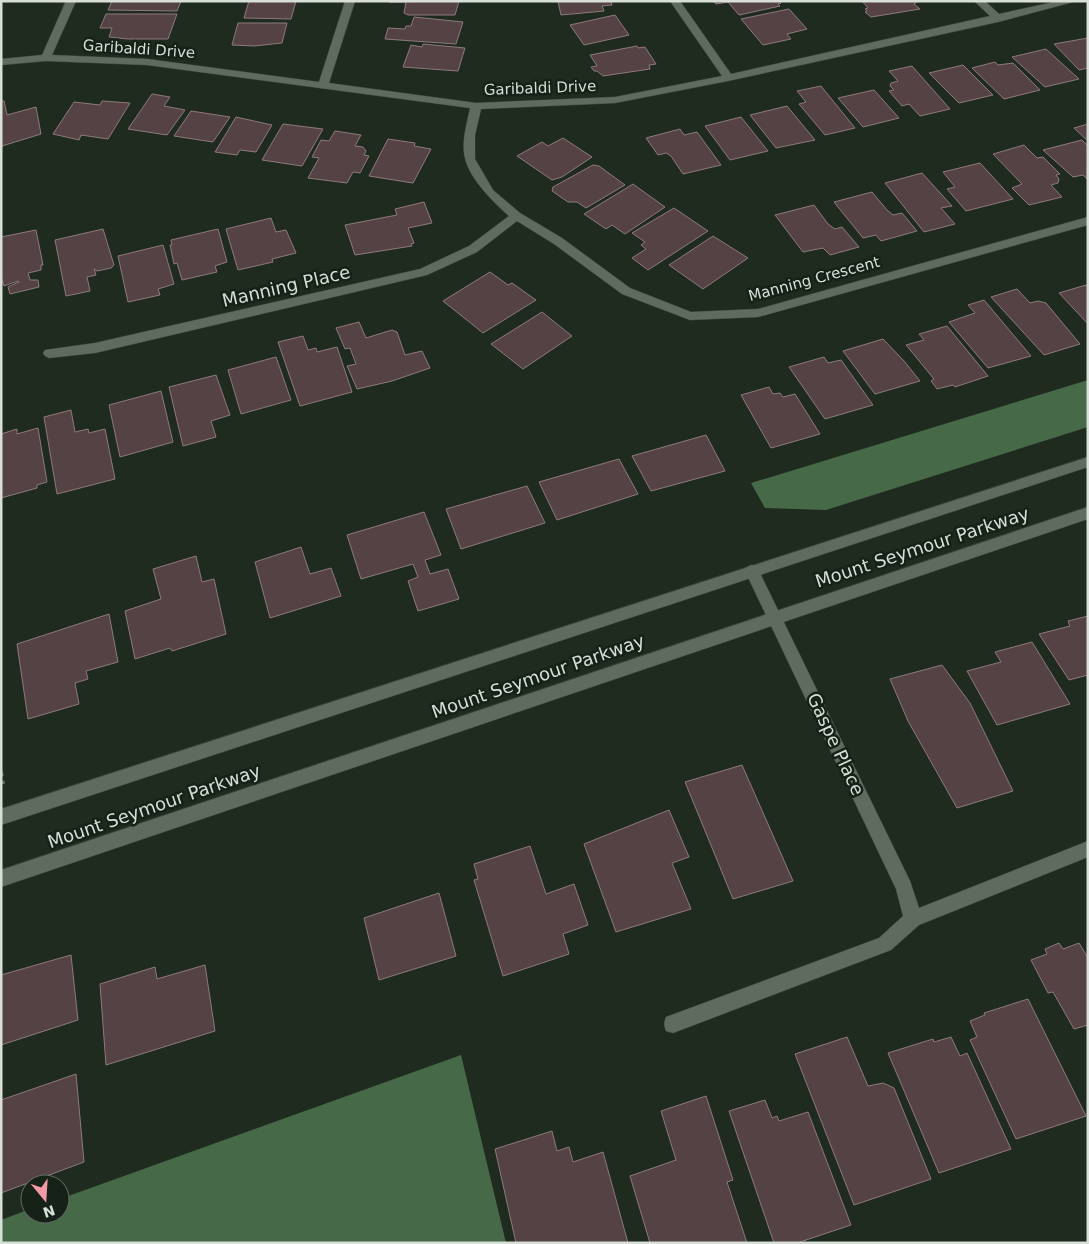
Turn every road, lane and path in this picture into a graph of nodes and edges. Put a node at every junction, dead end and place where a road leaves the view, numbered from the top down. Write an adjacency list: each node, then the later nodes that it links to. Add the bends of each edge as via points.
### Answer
1 (71, 1): 7 (street)
2 (350, 1): 10 (street)
3 (675, 1): 9 (street)
4 (978, 1): 6 (street)
5 (1072, 1): 6 (street, Garibaldi Drive)
6 (998, 19): 9 (street, Garibaldi Drive)
7 (46, 58): 8 (street, Garibaldi Drive); 10 (street, Garibaldi Drive, via 147,62)
8 (1, 62)
9 (728, 78): 11 (street, Garibaldi Drive, via 615,100)
10 (323, 85): 11 (street, Garibaldi Drive)
11 (476, 106): 12 (street, Manning Crescent, via 470,135 470,159 489,192)
12 (516, 216): 13 (street, Manning Crescent, via 558,241 626,291 690,316 758,313); 14 (street, Manning Place, via 473,249 423,272 95,348)
13 (1088, 221)
14 (49, 353)
15 (1088, 462): 17 (street, Mount Seymour Parkway)
16 (1088, 513): 18 (street, Mount Seymour Parkway)
17 (752, 571): 18 (street, Gaspe Place); 21 (street, Mount Seymour Parkway)
18 (776, 617): 23 (street, Mount Seymour Parkway); 24 (street, Gaspe Place, via 904,887)
19 (1, 772): 20 (path)
20 (3, 784)
21 (1, 817)
22 (1088, 849): 24 (street)
23 (1, 879)
24 (912, 919): 25 (street, via 885,944)
25 (673, 1024)

